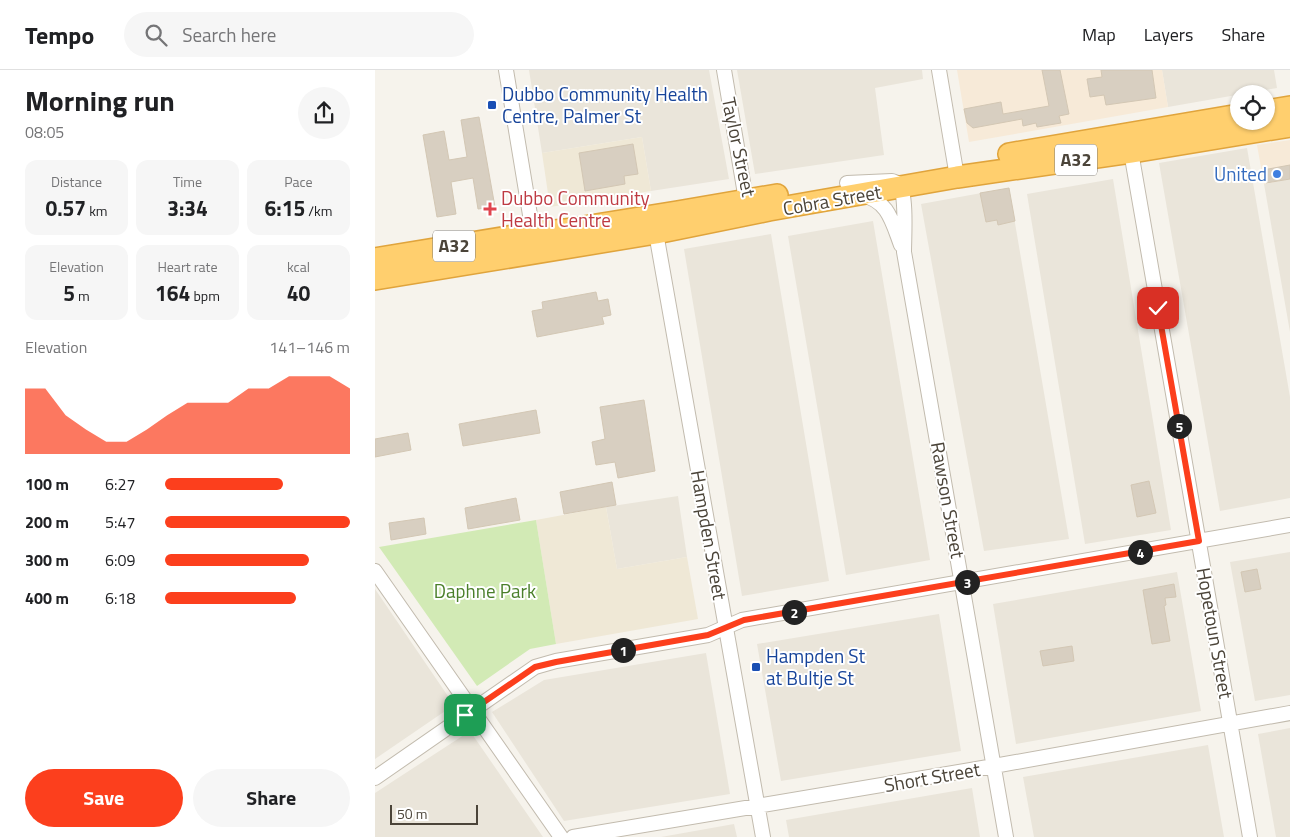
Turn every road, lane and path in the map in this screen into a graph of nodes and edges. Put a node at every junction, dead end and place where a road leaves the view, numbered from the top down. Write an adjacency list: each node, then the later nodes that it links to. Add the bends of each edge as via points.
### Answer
1 (506, 70): 17 (street)
2 (724, 70): 12 (street, Taylor Street)
3 (939, 70): 9 (street)
4 (1290, 107): 5 (highway)
5 (1275, 110)
6 (1230, 117): 8 (highway, Cobra Street / A32)
7 (1290, 126): 8 (highway, Cobra Street / A32)
8 (1129, 143): 9 (highway, Cobra Street / A32); 23 (street, Hopetoun Street)
9 (956, 170): 10 (highway, Cobra Street / A32); 11 (highway, Cobra Street / A32)
10 (901, 188): 11 (highway, Cobra Street / A32); 19 (street, Rawson Street)
11 (852, 189): 12 (highway, Cobra Street / A32); 13 (highway, Cobra Street / A32); 19 (street, Rawson Street, via 882,204)
12 (746, 200): 13 (street, Taylor Street, via 754,208); 14 (highway, Cobra Street / A32)
13 (769, 210): 16 (highway, Cobra Street / A32)
14 (677, 212): 15 (highway, Cobra Street / A32); 16 (highway, via 664,219)
15 (565, 230): 16 (highway, via 643,224); 17 (highway, Cobra Street / A32)
16 (656, 232): 18 (highway, Cobra Street / A32); 26 (street, Hampden Street)
17 (533, 233): 18 (highway, via 549,244); 20 (highway, Cobra Street / A32)
18 (581, 244): 21 (highway, Cobra Street / A32)
19 (905, 252): 25 (street, Rawson Street)
20 (375, 259)
21 (375, 279)
22 (1290, 525): 23 (street)
23 (1199, 541): 25 (street); 29 (street, Hopetoun Street)
24 (375, 571): 27 (street)
25 (962, 583): 26 (street, via 744,620); 30 (street, Rawson Street)
26 (725, 628): 27 (street, via 708,635 535,667); 32 (street, Hampden Street)
27 (472, 710): 31 (street); 33 (street)
28 (1290, 713): 29 (street, Short Street)
29 (1230, 723): 30 (street, Short Street); 37 (street, Hopetoun Street)
30 (994, 766): 32 (street, Short Street); 36 (street, Rawson Street)
31 (375, 778)
32 (757, 806): 34 (street, Short Street); 35 (street, Hampden Street)
33 (561, 837)
34 (573, 837)
35 (763, 837)
36 (1006, 837)
37 (1250, 837)

